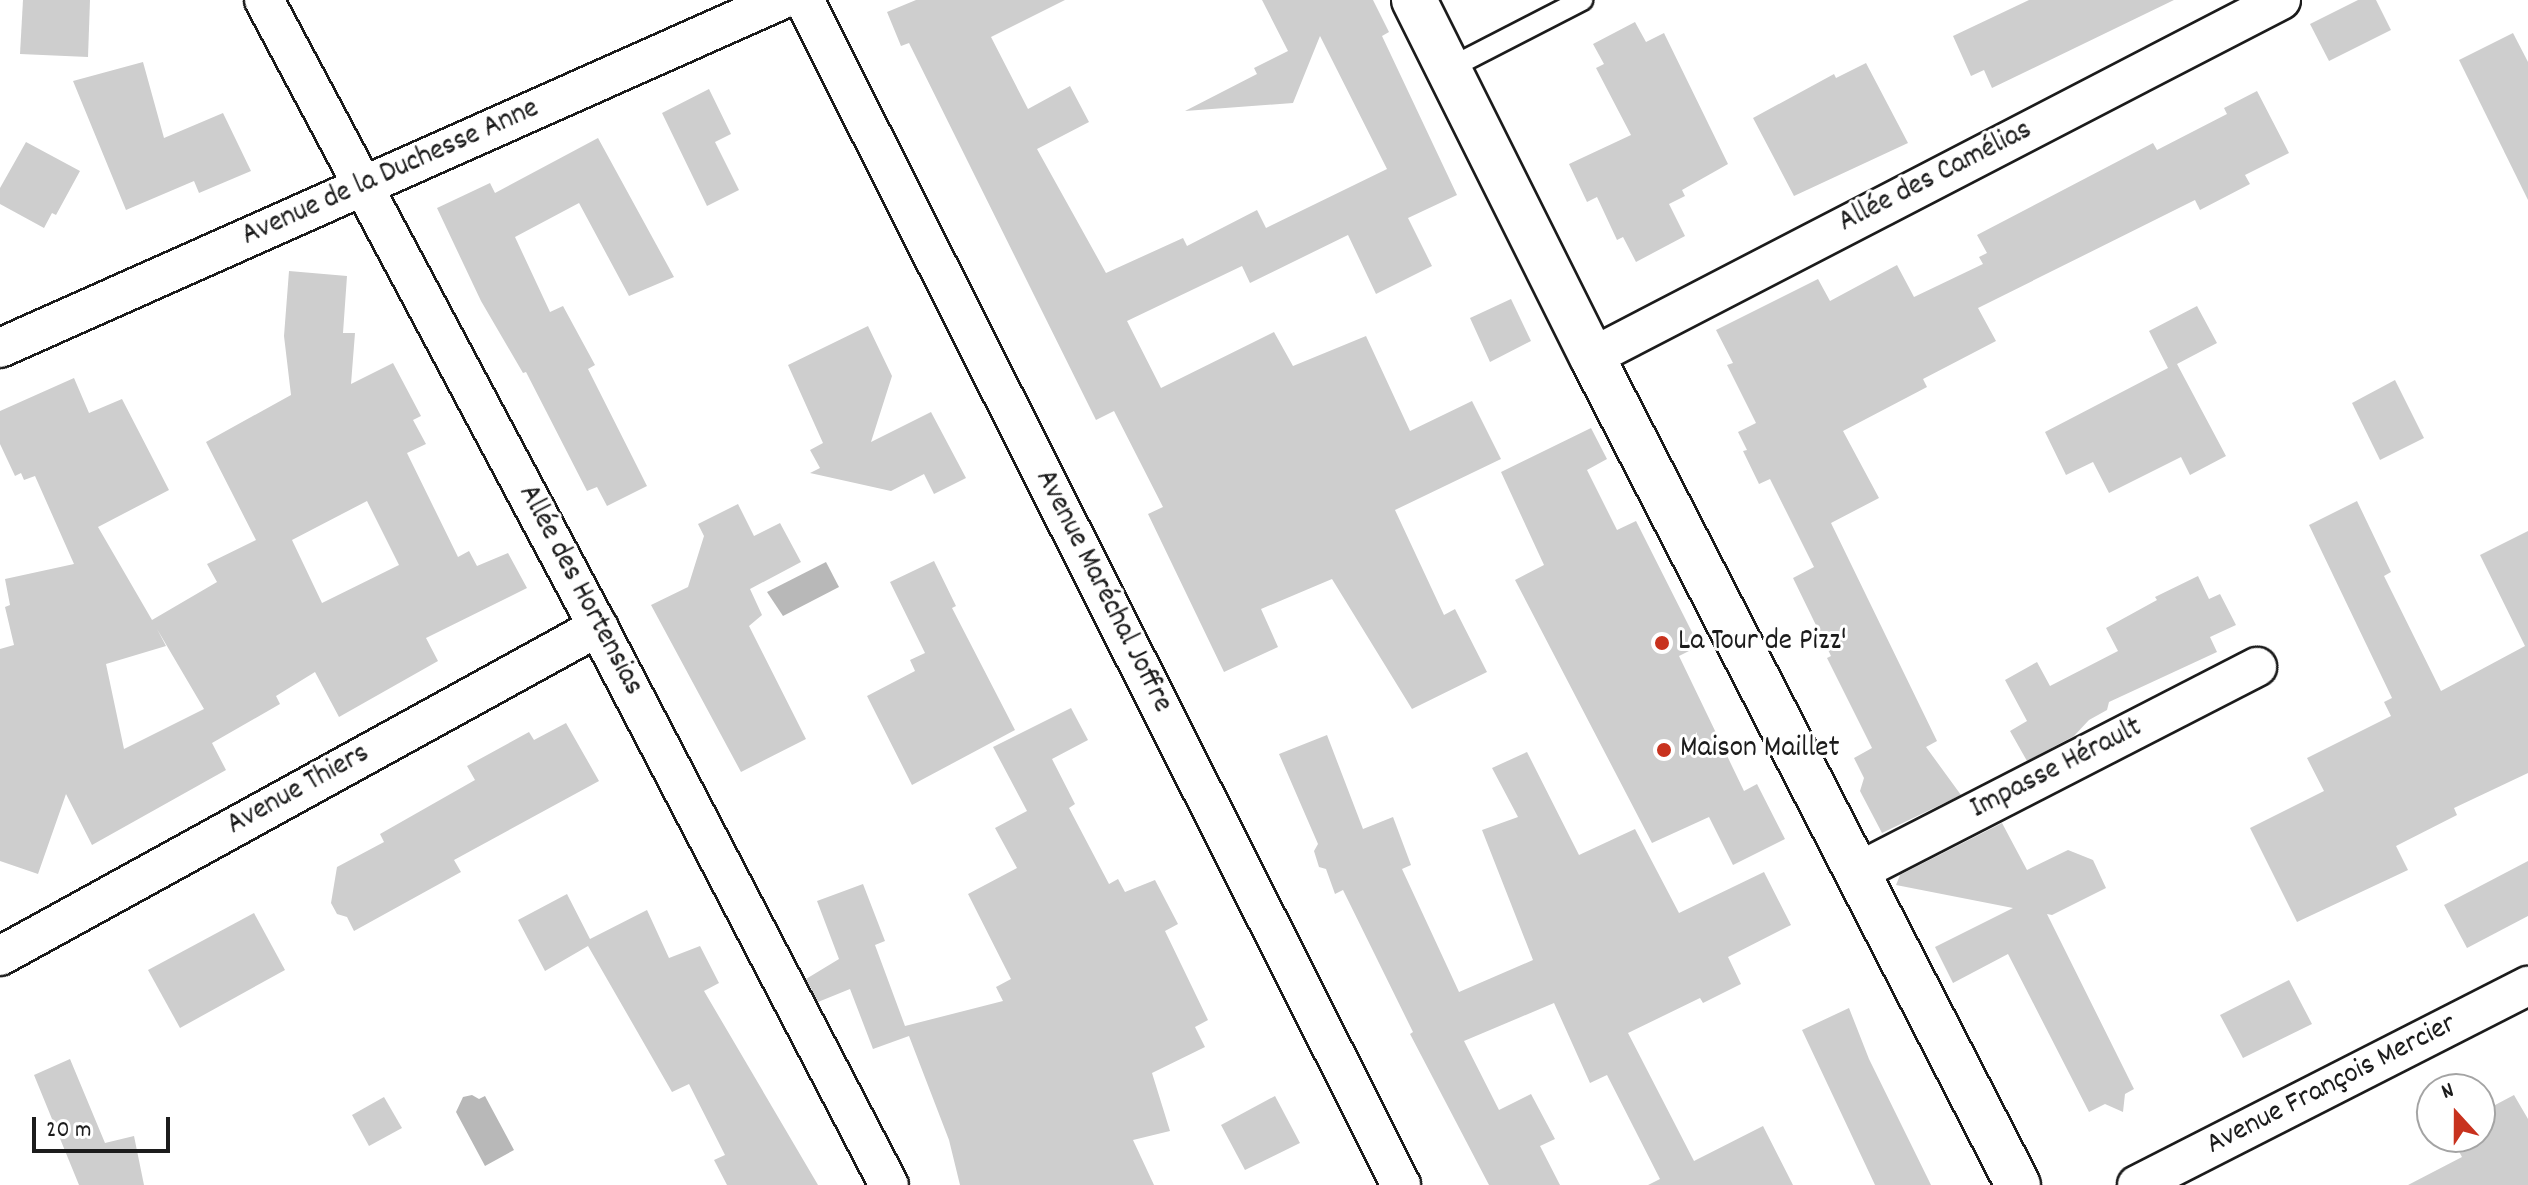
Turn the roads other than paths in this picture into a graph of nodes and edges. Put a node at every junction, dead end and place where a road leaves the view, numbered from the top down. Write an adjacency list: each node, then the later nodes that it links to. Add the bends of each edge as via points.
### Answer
1 (264, 0): 8 (street, Allée des Hortensias)
2 (781, 0): 8 (street, Avenue de la Duchesse Anne)
3 (804, 0): 17 (street, Avenue Maréchal Joffre)
4 (1414, 0): 7 (street)
5 (1582, 0): 7 (lane)
6 (2281, 0): 10 (street, Allée des Camélias)
7 (1448, 69): 10 (street)
8 (363, 186): 9 (street, Avenue de la Duchesse Anne); 11 (street, Allée des Hortensias)
9 (0, 348)
10 (1592, 357): 13 (street)
11 (598, 627): 14 (street, Avenue Thiers); 16 (street, Allée des Hortensias)
12 (2257, 667): 13 (street, Impasse Hérault)
13 (1856, 873): 18 (street)
14 (0, 956)
15 (2528, 986): 19 (street, Avenue François Mercier)
16 (889, 1185)
17 (1401, 1185)
18 (2018, 1185)
19 (2137, 1185)

